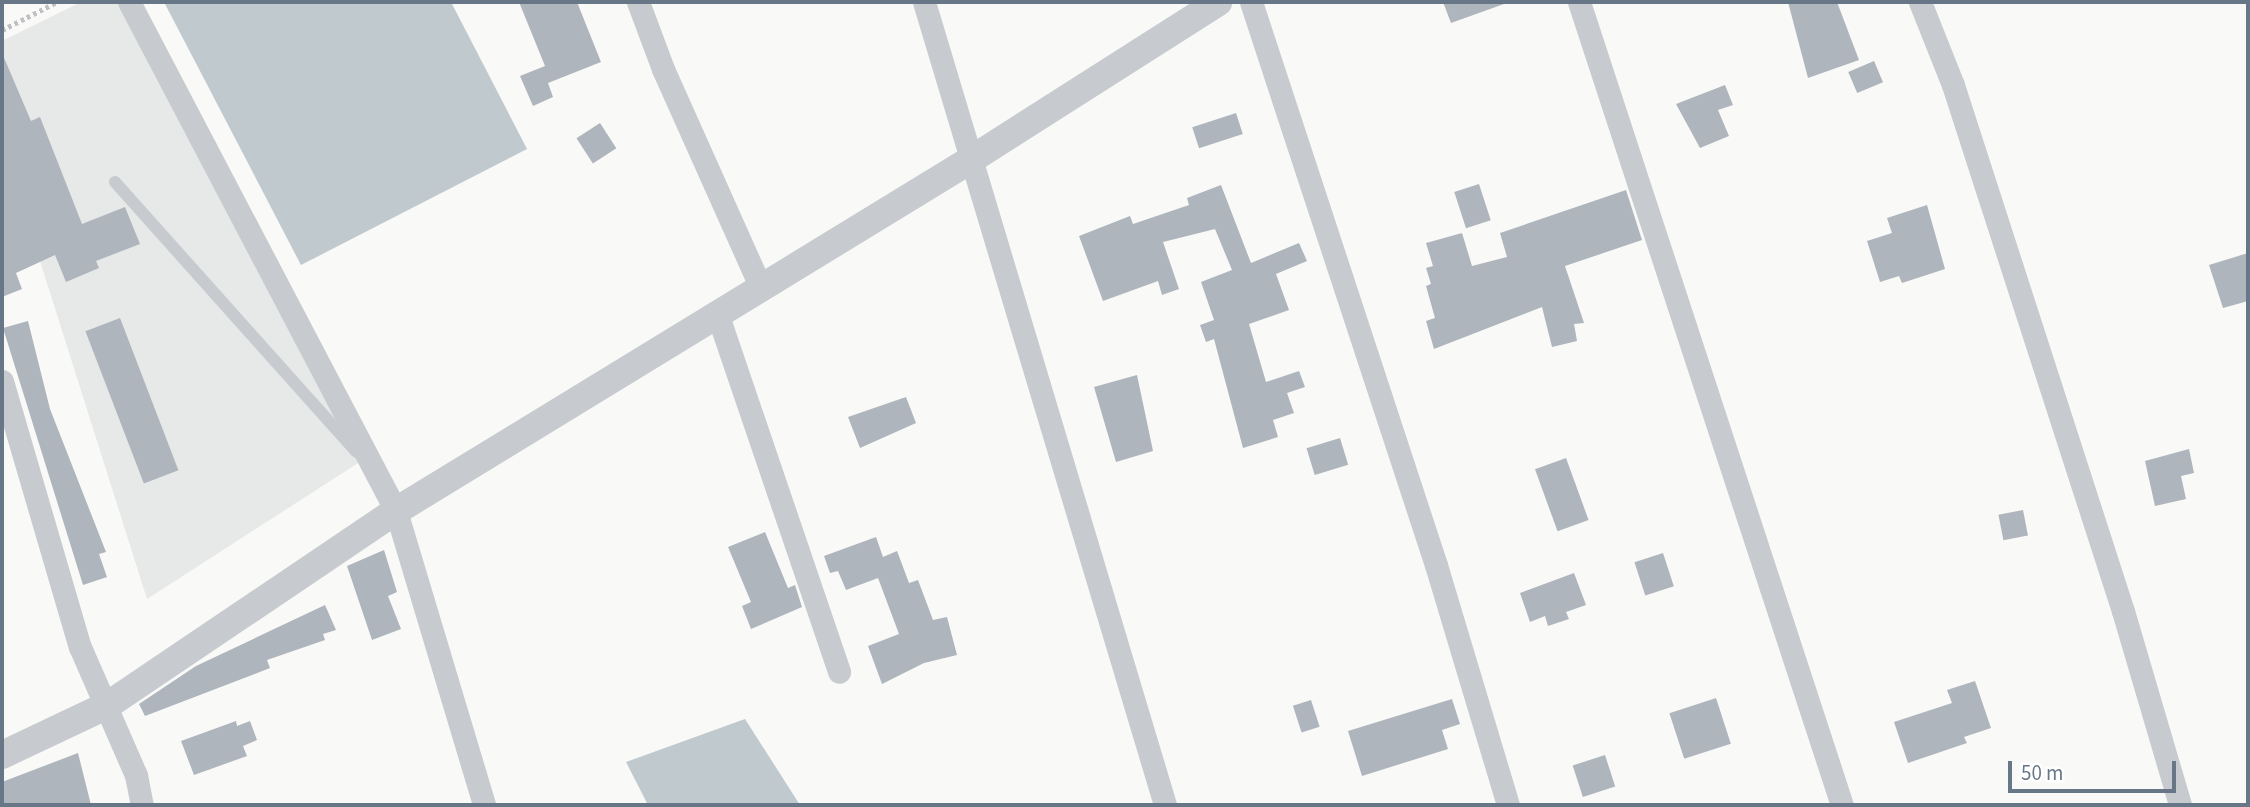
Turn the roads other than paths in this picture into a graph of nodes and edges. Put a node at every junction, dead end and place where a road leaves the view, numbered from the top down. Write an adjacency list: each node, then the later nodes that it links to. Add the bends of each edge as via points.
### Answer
1 (129, 2): 13 (street)
2 (638, 2): 10 (street)
3 (924, 2): 8 (street)
4 (1218, 2): 8 (street)
5 (1251, 2): 21 (street, via 1436,565)
6 (1579, 2): 22 (street)
7 (1920, 2): 23 (street, via 1953,85)
8 (972, 159): 10 (street); 20 (street)
9 (115, 182): 13 (lane)
10 (760, 286): 11 (street)
11 (717, 313): 14 (street); 15 (street)
12 (2, 382): 16 (street, via 80,647)
13 (375, 470): 14 (street)
14 (393, 505): 16 (street); 19 (street)
15 (839, 672)
16 (108, 705): 17 (street); 18 (street, via 136,775)
17 (2, 755)
18 (142, 805)
19 (484, 805)
20 (1165, 805)
21 (1508, 805)
22 (1842, 805)
23 (2180, 805)

